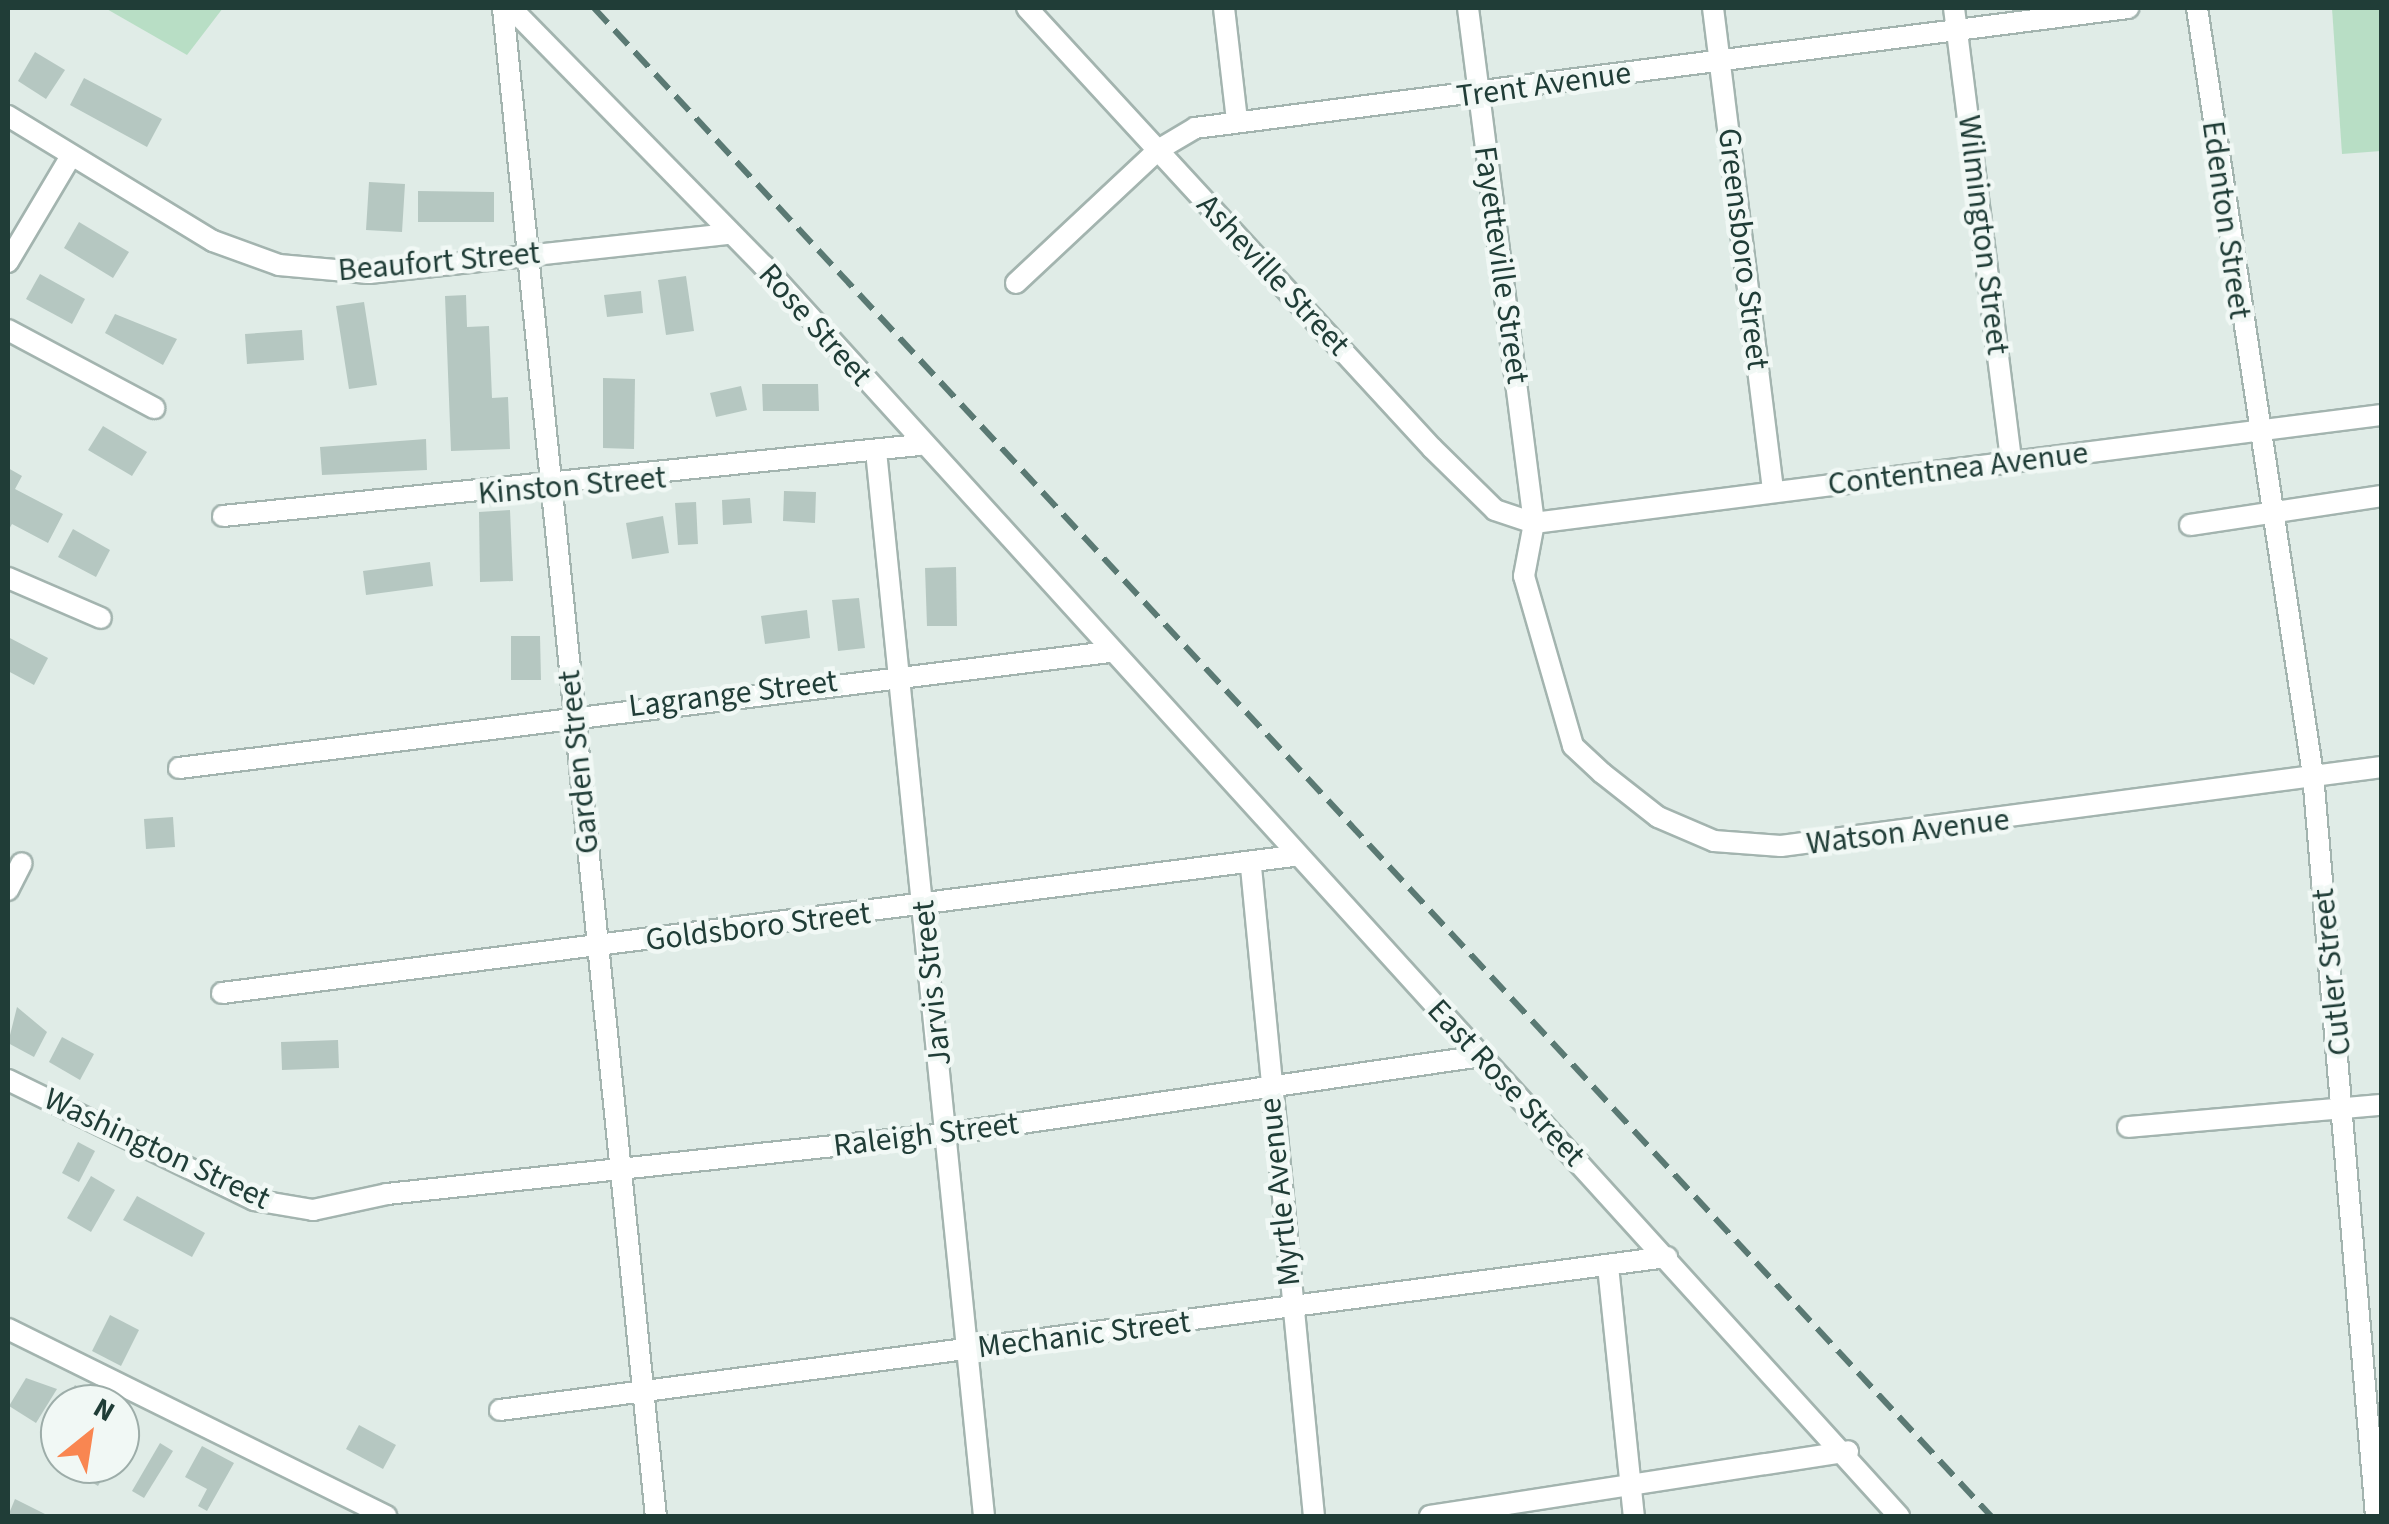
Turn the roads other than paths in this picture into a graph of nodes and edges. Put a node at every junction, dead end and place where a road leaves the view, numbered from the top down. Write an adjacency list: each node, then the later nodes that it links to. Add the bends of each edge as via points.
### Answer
1 (502, 8): 18 (street, Garden Street)
2 (511, 8): 17 (street, Rose Street)
3 (1027, 8): 15 (street, Asheville Street)
4 (1224, 8): 14 (street)
5 (1468, 8): 12 (street, Fayetteville Street)
6 (1713, 8): 11 (street, Greensboro Street)
7 (1954, 8): 10 (street, Wilmington Street)
8 (2128, 8): 10 (street, Trent Avenue)
9 (2197, 8): 24 (street, Edenton Street)
10 (1956, 32): 11 (street, Trent Avenue); 27 (street, Wilmington Street)
11 (1720, 62): 12 (street, Trent Avenue); 29 (street, Greensboro Street)
12 (1478, 94): 14 (street, Trent Avenue); 33 (street, Fayetteville Street)
13 (8, 116): 16 (street, Beaufort Street)
14 (1237, 120): 15 (street, Trent Avenue, via 1195,128)
15 (1158, 150): 20 (street, Trent Avenue); 33 (street, Asheville Street, via 1494,510)
16 (71, 156): 18 (street, Beaufort Street, via 212,241 279,265 370,272); 19 (street)
17 (729, 234): 18 (street, Beaufort Street); 25 (street, Rose Street)
18 (530, 256): 28 (street, Garden Street)
19 (8, 262)
20 (1016, 283)
21 (8, 330): 22 (street)
22 (154, 408)
23 (2382, 414): 24 (street, Contentnea Avenue)
24 (2258, 432): 27 (street, Contentnea Avenue); 31 (street, Cutler Street)
25 (919, 446): 26 (street, Kinston Street); 37 (street, Rose Street)
26 (876, 450): 28 (street, Kinston Street); 38 (street, Jarvis Street)
27 (2012, 462): 29 (street, Contentnea Avenue)
28 (554, 488): 32 (street, Kinston Street); 39 (street, Garden Street)
29 (1773, 491): 33 (street, Contentnea Avenue)
30 (2382, 496): 31 (street)
31 (2268, 512): 34 (street); 42 (street, Cutler Street)
32 (223, 516)
33 (1534, 522): 42 (street, Watson Avenue, via 1524,576 1572,746 1658,817 1714,841 1842,844)
34 (2190, 525)
35 (8, 578): 36 (street)
36 (101, 618)
37 (1110, 652): 38 (street, Lagrange Street); 43 (street, East Rose Street)
38 (900, 675): 39 (street, Lagrange Street); 47 (street, Jarvis Street)
39 (574, 716): 41 (street, Lagrange Street); 48 (street, Garden Street)
40 (2382, 767): 42 (street, Watson Avenue)
41 (179, 768)
42 (2313, 776): 54 (street, Cutler Street)
43 (1293, 856): 45 (street, Goldsboro Street); 50 (street, East Rose Street)
44 (22, 862): 46 (street)
45 (1251, 867): 47 (street, Goldsboro Street); 52 (street, Myrtle Avenue)
46 (8, 890)
47 (924, 906): 48 (street, Goldsboro Street); 56 (street, Jarvis Street)
48 (598, 948): 49 (street, Goldsboro Street); 57 (street, Garden Street)
49 (222, 993)
50 (1482, 1056): 52 (street, Raleigh Street); 59 (street, East Rose Street)
51 (8, 1080): 58 (street, Washington Street, via 254,1200 313,1210)
52 (1270, 1090): 56 (street, Raleigh Street); 61 (street, Myrtle Avenue)
53 (2382, 1106): 54 (street)
54 (2346, 1109): 55 (street); 68 (street, Cutler Street)
55 (2128, 1127)
56 (946, 1134): 57 (street, Raleigh Street); 63 (street, Jarvis Street)
57 (623, 1174): 58 (street, Raleigh Street); 64 (street, Garden Street)
58 (368, 1198)
59 (1666, 1257): 60 (street, Mechanic Street); 66 (street, East Rose Street)
60 (1608, 1266): 61 (street, Mechanic Street); 67 (street)
61 (1292, 1310): 63 (street, Mechanic Street); 72 (street, Myrtle Avenue)
62 (8, 1329): 69 (street)
63 (967, 1350): 64 (street, Mechanic Street); 71 (street, Jarvis Street)
64 (644, 1394): 65 (street, Mechanic Street); 70 (street, Garden Street)
65 (500, 1410)
66 (1848, 1451): 67 (street); 75 (street, East Rose Street)
67 (1631, 1487): 73 (street); 74 (street)
68 (2378, 1492): 76 (street, Cutler Street)
69 (386, 1516)
70 (656, 1516)
71 (984, 1516)
72 (1314, 1516)
73 (1430, 1516)
74 (1634, 1516)
75 (1898, 1516)
76 (2376, 1516)

